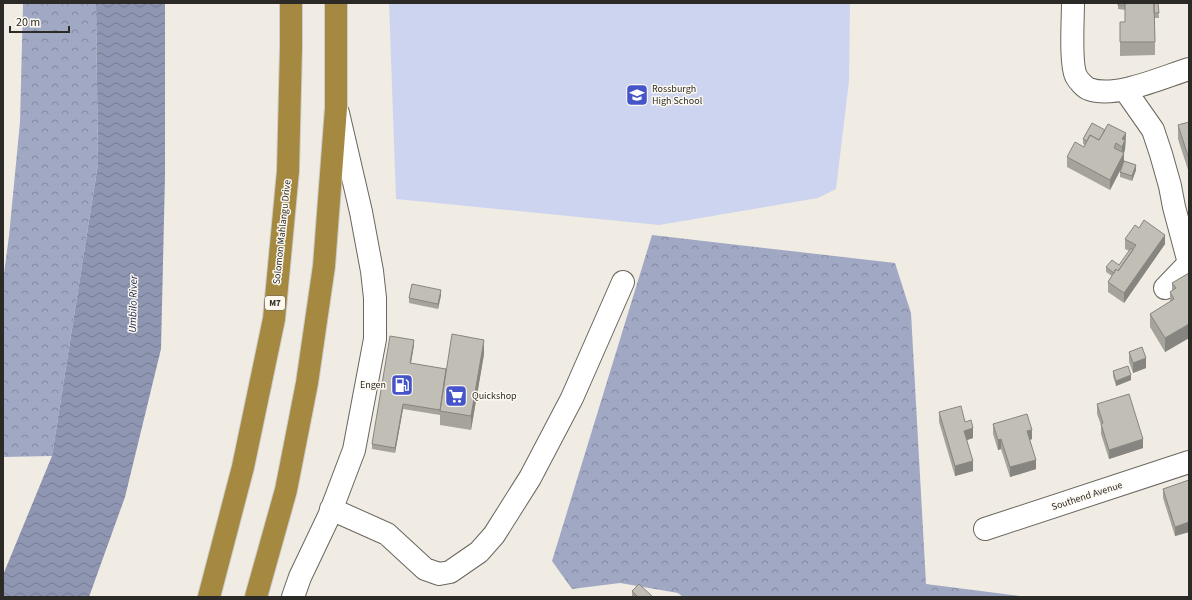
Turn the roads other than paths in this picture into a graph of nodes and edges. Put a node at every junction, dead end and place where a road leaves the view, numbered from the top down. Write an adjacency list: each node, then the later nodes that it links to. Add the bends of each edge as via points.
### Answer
1 (291, 3): 12 (highway, Solomon Mahlangu Drive / M7, via 288,171 274,319 243,467)
2 (336, 3): 6 (highway)
3 (1073, 3): 5 (street, via 1073,61 1076,76 1087,89 1101,92)
4 (1189, 69): 5 (street)
5 (1126, 90): 8 (street, via 1153,130 1189,263)
6 (336, 108): 10 (street, via 361,212 375,298 375,339 354,450); 13 (highway, via 324,266 307,383 286,490)
7 (623, 282): 10 (street, via 572,398 530,478 494,535 479,552 450,572 439,574 425,569 387,534)
8 (1165, 288)
9 (1189, 462): 11 (street, Southend Avenue)
10 (331, 509): 14 (street)
11 (985, 529)
12 (209, 597)
13 (256, 597)
14 (292, 597)

